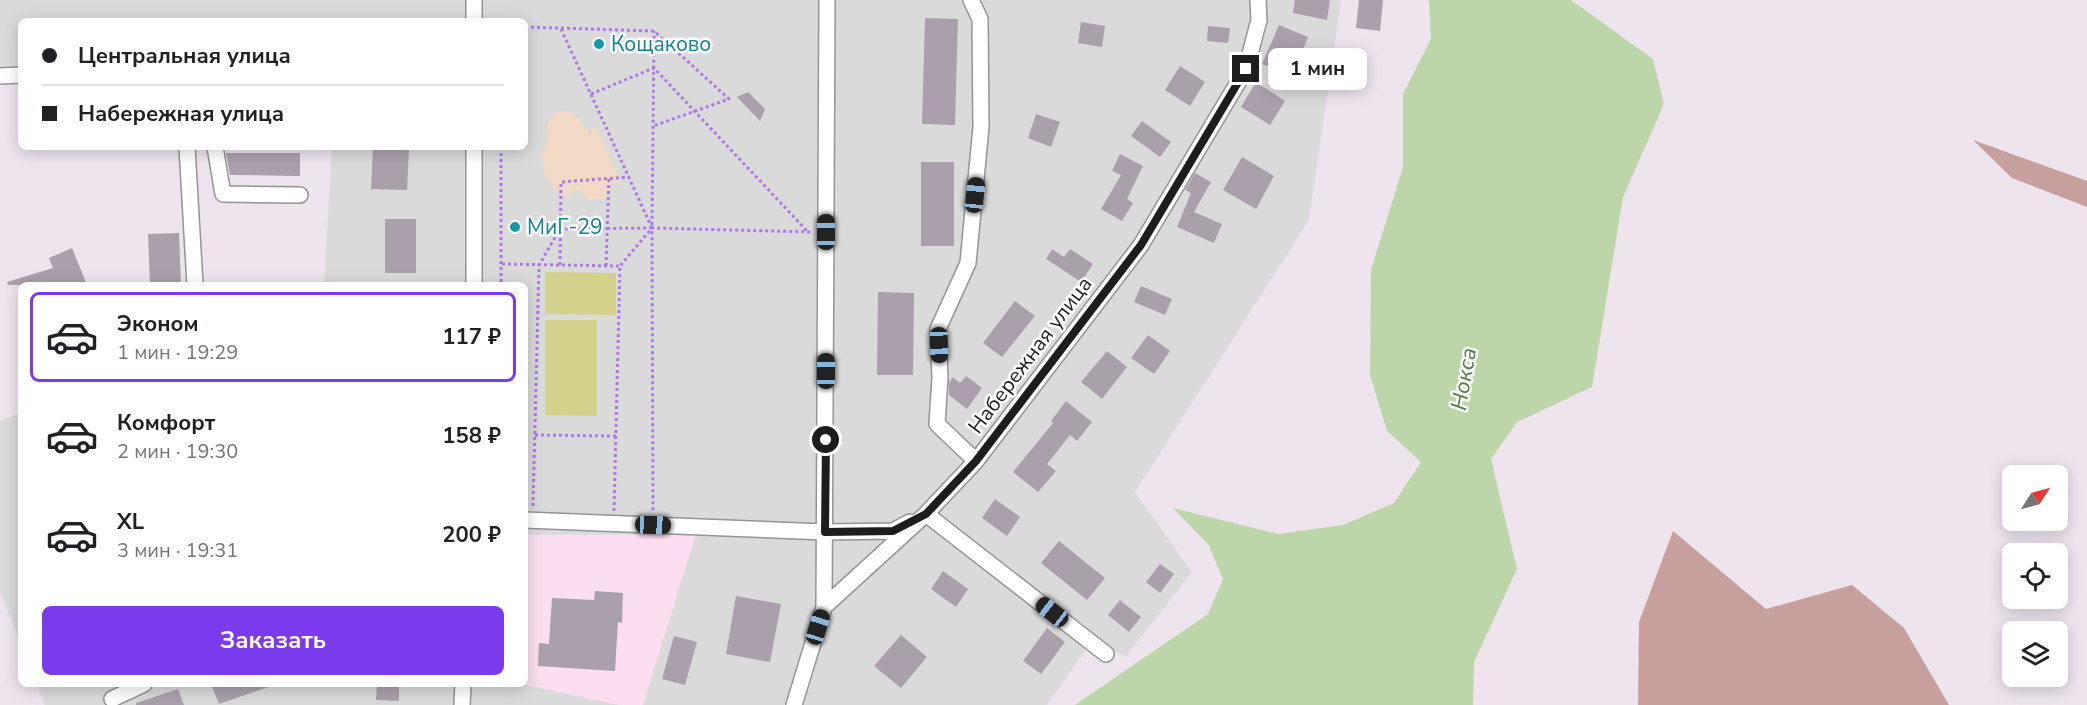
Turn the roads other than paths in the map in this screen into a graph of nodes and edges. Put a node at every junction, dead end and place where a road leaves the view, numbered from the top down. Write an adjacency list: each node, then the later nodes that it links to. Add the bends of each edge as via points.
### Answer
1 (474, 0): 5 (street)
2 (827, 0): 17 (street)
3 (971, 0): 14 (street, via 980,19 981,128 968,263 938,328 937,423)
4 (1258, 0): 14 (street, Набережная улица, via 1259,20 1246,69 1141,245)
5 (474, 18)
6 (18, 75): 7 (street)
7 (0, 76)
8 (188, 150): 12 (street)
9 (216, 150): 11 (street, via 223,194)
10 (474, 150): 13 (street)
11 (300, 195)
12 (195, 282)
13 (474, 282)
14 (976, 461): 15 (street, Набережная улица)
15 (926, 514): 17 (street, via 893,531); 18 (street, Набережная улица); 19 (street)
16 (529, 520): 17 (street)
17 (825, 532): 18 (street)
18 (824, 607): 24 (street)
19 (1106, 654)
20 (136, 687): 22 (street)
21 (463, 687): 23 (street)
22 (113, 696)
23 (462, 705)
24 (794, 705)

